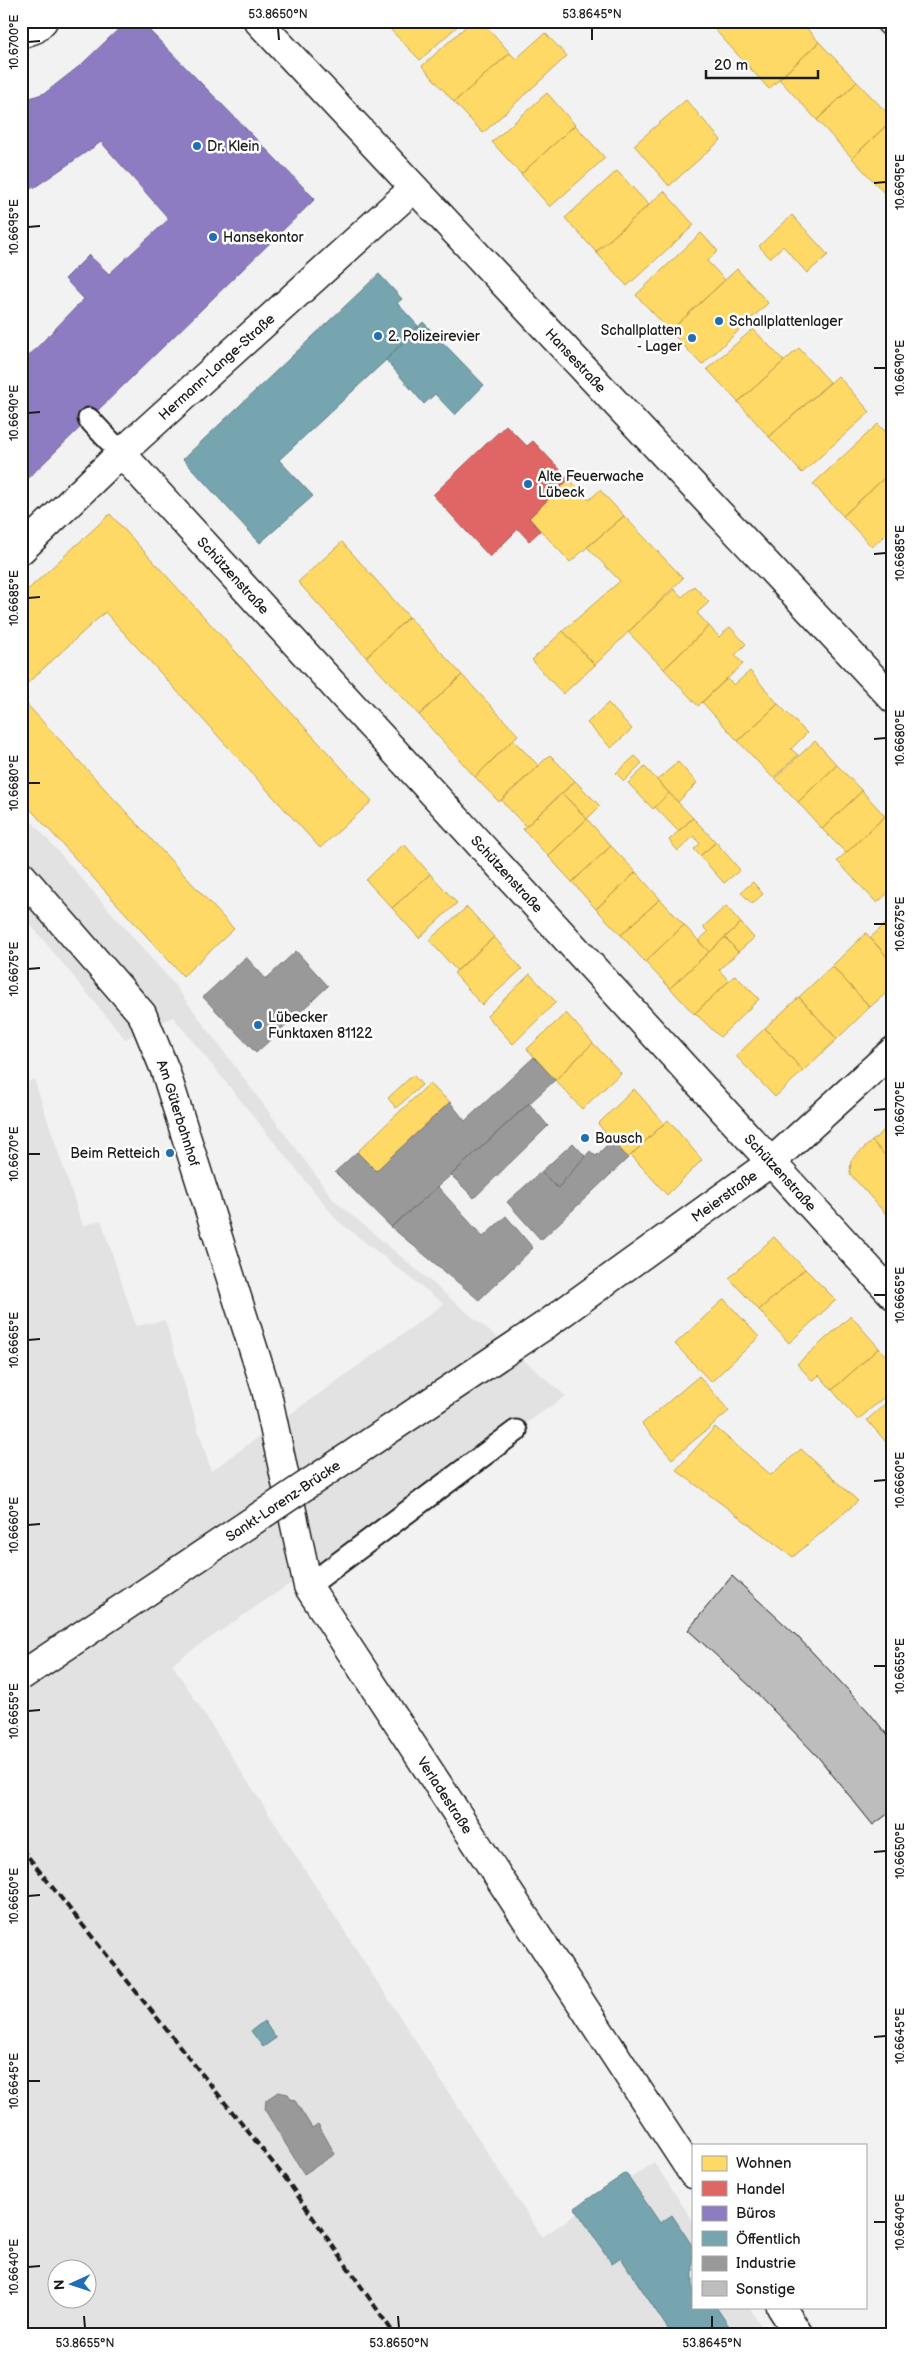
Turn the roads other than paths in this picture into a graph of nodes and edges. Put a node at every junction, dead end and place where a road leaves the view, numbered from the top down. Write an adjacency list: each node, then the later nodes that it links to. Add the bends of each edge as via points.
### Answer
1 (43, 21): 5 (street, via 35,29)
2 (258, 21): 6 (street, Hansestraße)
3 (890, 21): 4 (street)
4 (893, 24)
5 (21, 34)
6 (414, 188): 8 (street, Hermann-Lange-Straße); 10 (street, Hansestraße)
7 (89, 419): 8 (lane)
8 (121, 453): 9 (street, Hermann-Lange-Straße); 13 (street, Schützenstraße)
9 (21, 550)
10 (893, 699)
11 (21, 875): 16 (street, Am Güterbahnhof, via 142,1014 165,1070)
12 (893, 1051): 13 (street, Meierstraße)
13 (770, 1163): 14 (street, Schützenstraße); 15 (street, Meierstraße)
14 (893, 1295)
15 (544, 1326): 19 (street, Sankt-Lorenz-Brücke, bridge)
16 (266, 1389): 18 (street, Verladestraße)
17 (516, 1431): 18 (lane)
18 (308, 1586): 20 (street, Verladestraße)
19 (21, 1676)
20 (692, 2172)
21 (782, 2308): 22 (street)
22 (799, 2335)

